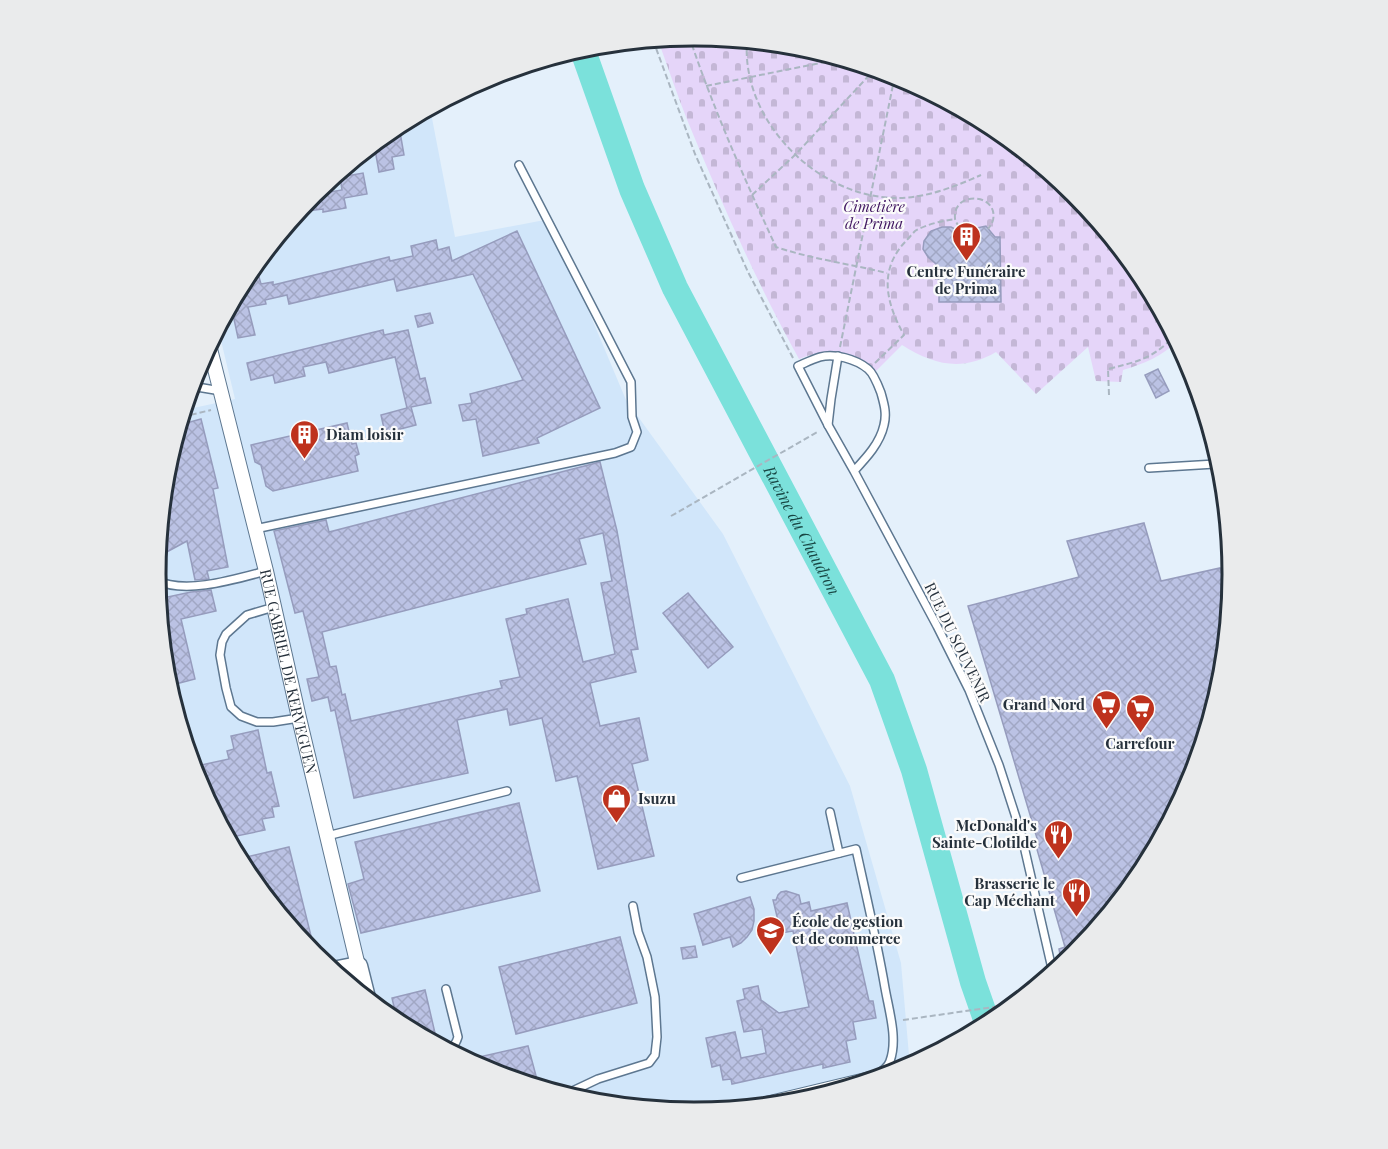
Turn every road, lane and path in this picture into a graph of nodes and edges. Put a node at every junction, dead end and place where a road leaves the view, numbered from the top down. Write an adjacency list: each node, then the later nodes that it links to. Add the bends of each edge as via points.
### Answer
1 (692, 46): 7 (path)
2 (656, 48): 22 (path, via 709,186 748,272)
3 (747, 50): 5 (path)
4 (823, 62): 5 (path)
5 (749, 76): 7 (path); 9 (path, via 759,106)
6 (868, 77): 9 (path)
7 (706, 86): 12 (path)
8 (893, 86): 13 (path)
9 (796, 154): 12 (path); 13 (path, via 813,170 843,187)
10 (519, 165): 34 (lane, via 632,382 632,417 637,432 631,447)
11 (981, 175): 13 (path, via 922,195)
12 (752, 195): 17 (path, via 776,247)
13 (870, 196): 17 (path)
14 (955, 219): 15 (path); 16 (path, via 964,200 975,197 992,209); 18 (path, via 915,231 898,250)
15 (959, 228)
16 (988, 229)
17 (856, 265): 18 (path); 20 (path)
18 (887, 273): 23 (path, via 894,318 904,335)
19 (1168, 342): 26 (path, via 1153,355 1108,369)
20 (838, 356): 22 (lane, via 821,356); 23 (lane); 29 (lane)
21 (212, 358): 25 (street, RUE GABRIEL DE KERVEGUEN)
22 (798, 366): 29 (lane, RUE DU SOUVENIR)
23 (869, 369): 32 (lane, via 886,408 884,425 870,454)
24 (200, 388): 25 (lane)
25 (221, 391): 27 (street, RUE GABRIEL DE KERVEGUEN)
26 (1109, 395)
27 (225, 407): 28 (path); 34 (street, RUE GABRIEL DE KERVEGUEN)
28 (191, 415)
29 (828, 425): 32 (lane, RUE DU SOUVENIR); 33 (path)
30 (1210, 464): 31 (lane)
31 (1149, 468)
32 (854, 471): 45 (lane, RUE DU SOUVENIR, via 948,647 999,765 1021,833)
33 (671, 516)
34 (255, 529): 35 (street, RUE GABRIEL DE KERVEGUEN)
35 (266, 571): 36 (lane, via 222,583); 37 (street, RUE GABRIEL DE KERVEGUEN)
36 (166, 584)
37 (274, 607): 38 (street, RUE GABRIEL DE KERVEGUEN); 38 (lane, via 247,615 226,634 220,655 226,688 231,707 241,716 257,722)
38 (299, 718): 41 (street, RUE GABRIEL DE KERVEGUEN)
39 (507, 791): 41 (lane)
40 (830, 812): 42 (lane)
41 (327, 836): 46 (street, RUE GABRIEL DE KERVEGUEN)
42 (839, 853): 43 (lane); 49 (lane, via 856,849)
43 (741, 878)
44 (633, 906): 52 (lane, via 655,997 655,1055 649,1063)
45 (1051, 963)
46 (343, 969)
47 (446, 989): 50 (lane, via 458,1037)
48 (997, 1007): 49 (path)
49 (891, 1021): 51 (lane, via 893,1044)
50 (454, 1045)
51 (887, 1065)
52 (577, 1089)

